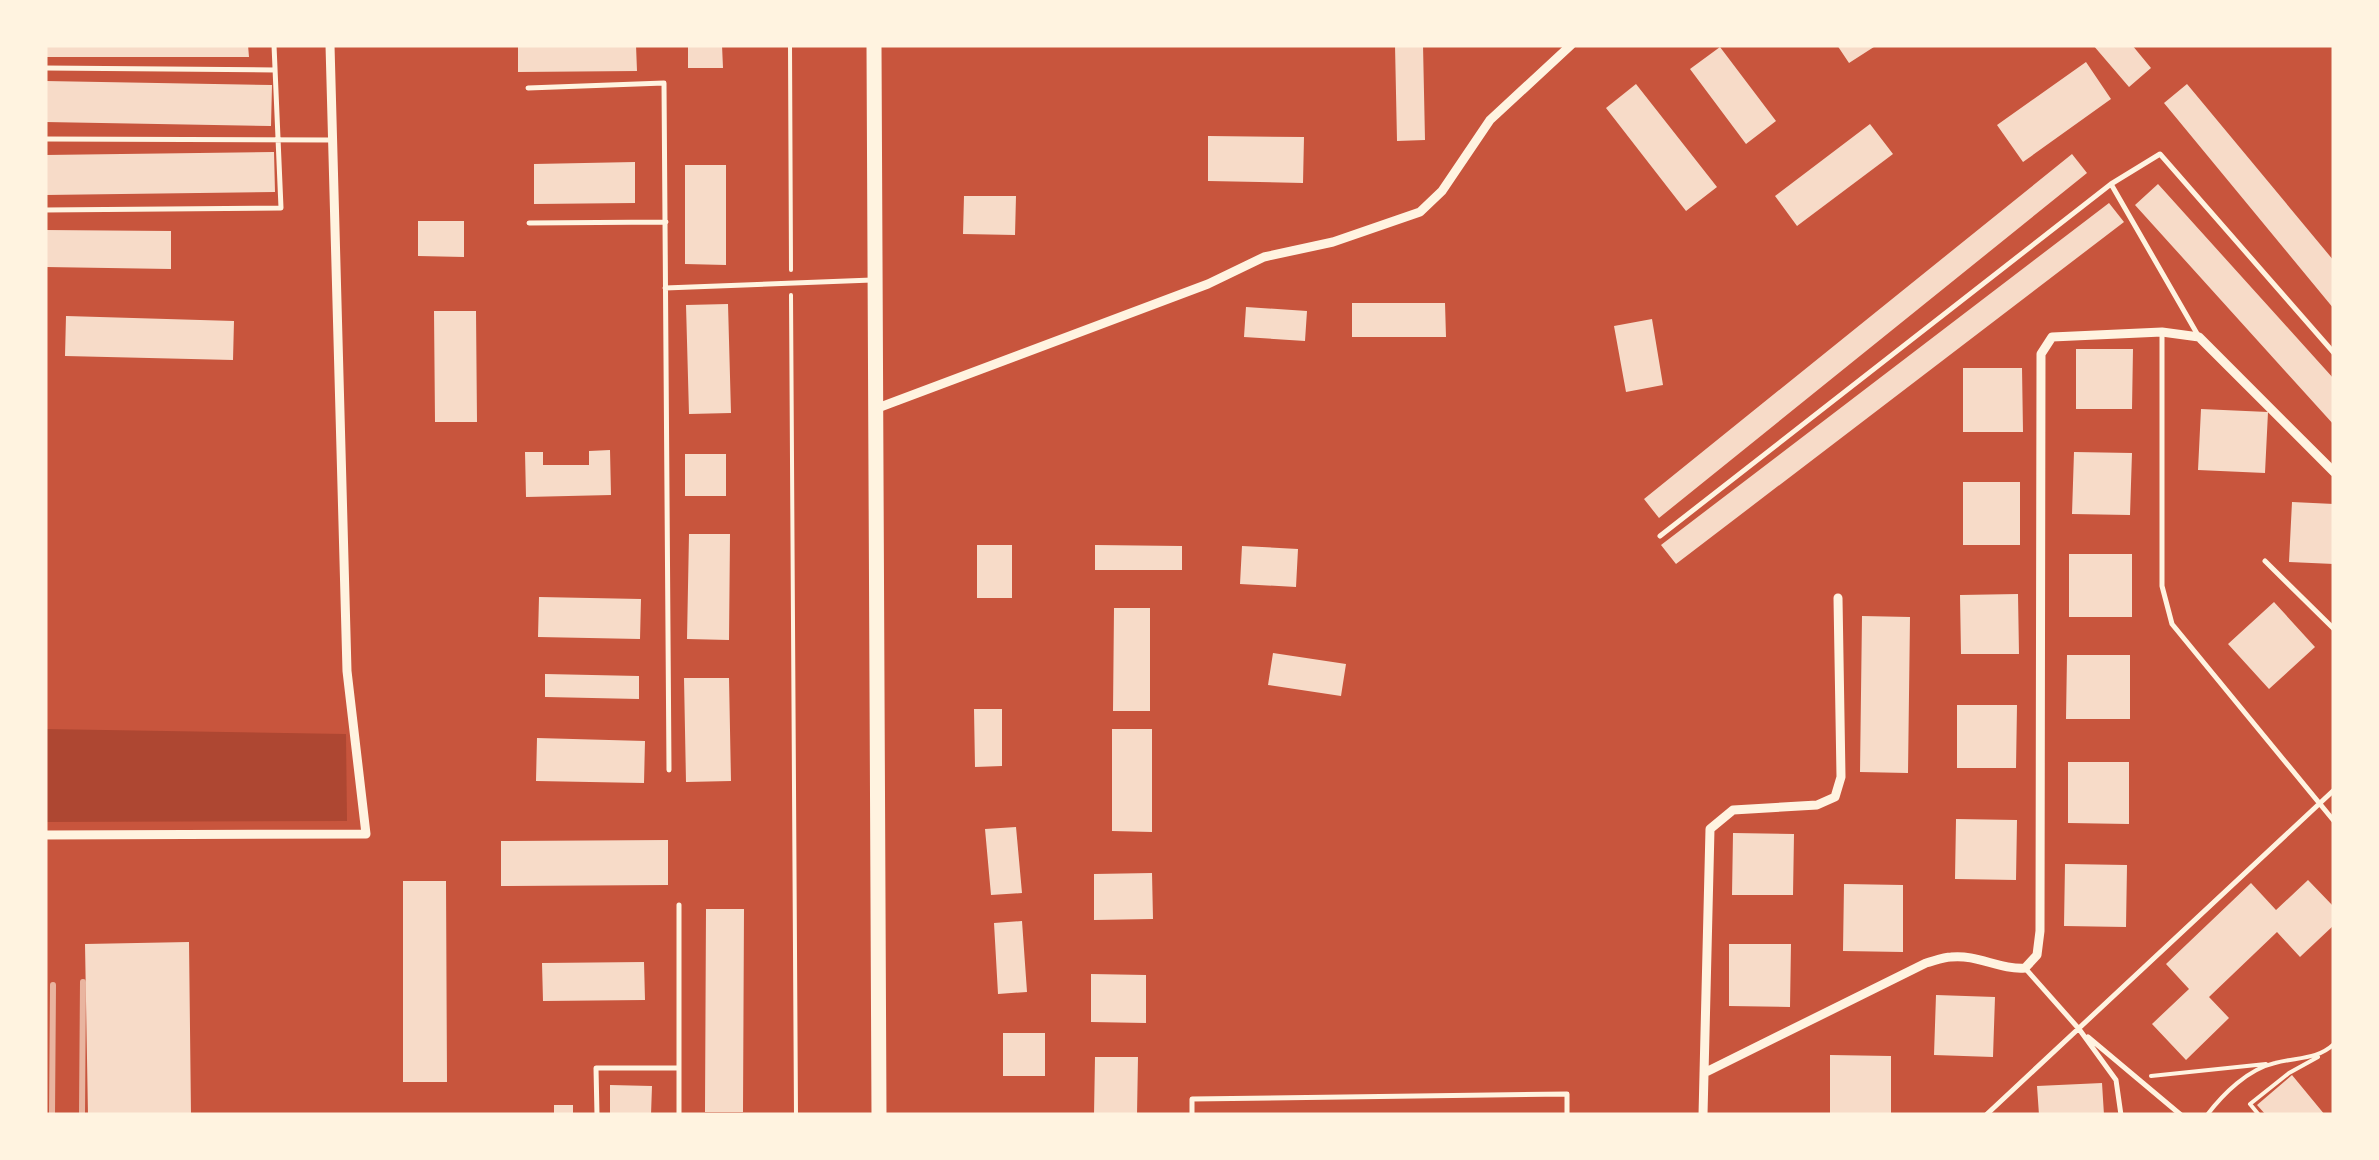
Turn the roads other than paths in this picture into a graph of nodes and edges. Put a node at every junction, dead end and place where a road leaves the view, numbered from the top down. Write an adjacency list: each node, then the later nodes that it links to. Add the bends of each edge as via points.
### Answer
1 (274, 45): 6 (lane)
2 (330, 45): 10 (street)
3 (874, 45): 15 (main road)
4 (1572, 45): 20 (street, via 1490,120 1442,192 1420,212 1264,257)
5 (45, 68): 6 (lane)
6 (275, 70): 9 (lane)
7 (528, 88): 13 (lane, via 664,83)
8 (45, 140): 9 (lane)
9 (278, 140): 10 (lane); 12 (lane, via 281,208)
10 (334, 140): 30 (street, via 347,671 366,834)
11 (2110, 184): 18 (lane); 19 (lane, via 2160,154); 22 (lane)
12 (45, 210)
13 (666, 222): 14 (lane); 16 (lane)
14 (529, 223)
15 (875, 280): 16 (lane); 20 (main road)
16 (665, 288): 26 (lane)
17 (2162, 332): 18 (street); 28 (lane, via 2162,586 2172,624); 32 (street, via 2052,338 2041,354 2040,931 2037,954)
18 (2199, 336): 21 (street)
19 (2334, 352)
20 (875, 409): 38 (main road)
21 (2334, 472)
22 (1660, 536)
23 (2264, 560): 25 (lane)
24 (1838, 598): 35 (street, via 1841,776 1835,797 1817,806 1734,810 1710,829)
25 (2334, 629)
26 (669, 770)
27 (2334, 790): 28 (lane)
28 (2319, 804): 29 (lane); 33 (lane)
29 (2334, 821)
30 (45, 836)
31 (679, 905): 34 (lane)
32 (2026, 968): 33 (lane); 35 (street, via 1951,956 1926,963)
33 (2079, 1030): 42 (lane); 43 (lane, via 2116,1080); 44 (lane)
34 (678, 1068): 36 (lane, via 596,1068); 37 (lane)
35 (1704, 1073): 41 (street)
36 (597, 1115)
37 (679, 1115)
38 (879, 1115)
39 (1192, 1115): 40 (lane, via 1192,1098 1568,1094)
40 (1567, 1115)
41 (1704, 1115)
42 (1986, 1115)
43 (2121, 1115)
44 (2181, 1115)

